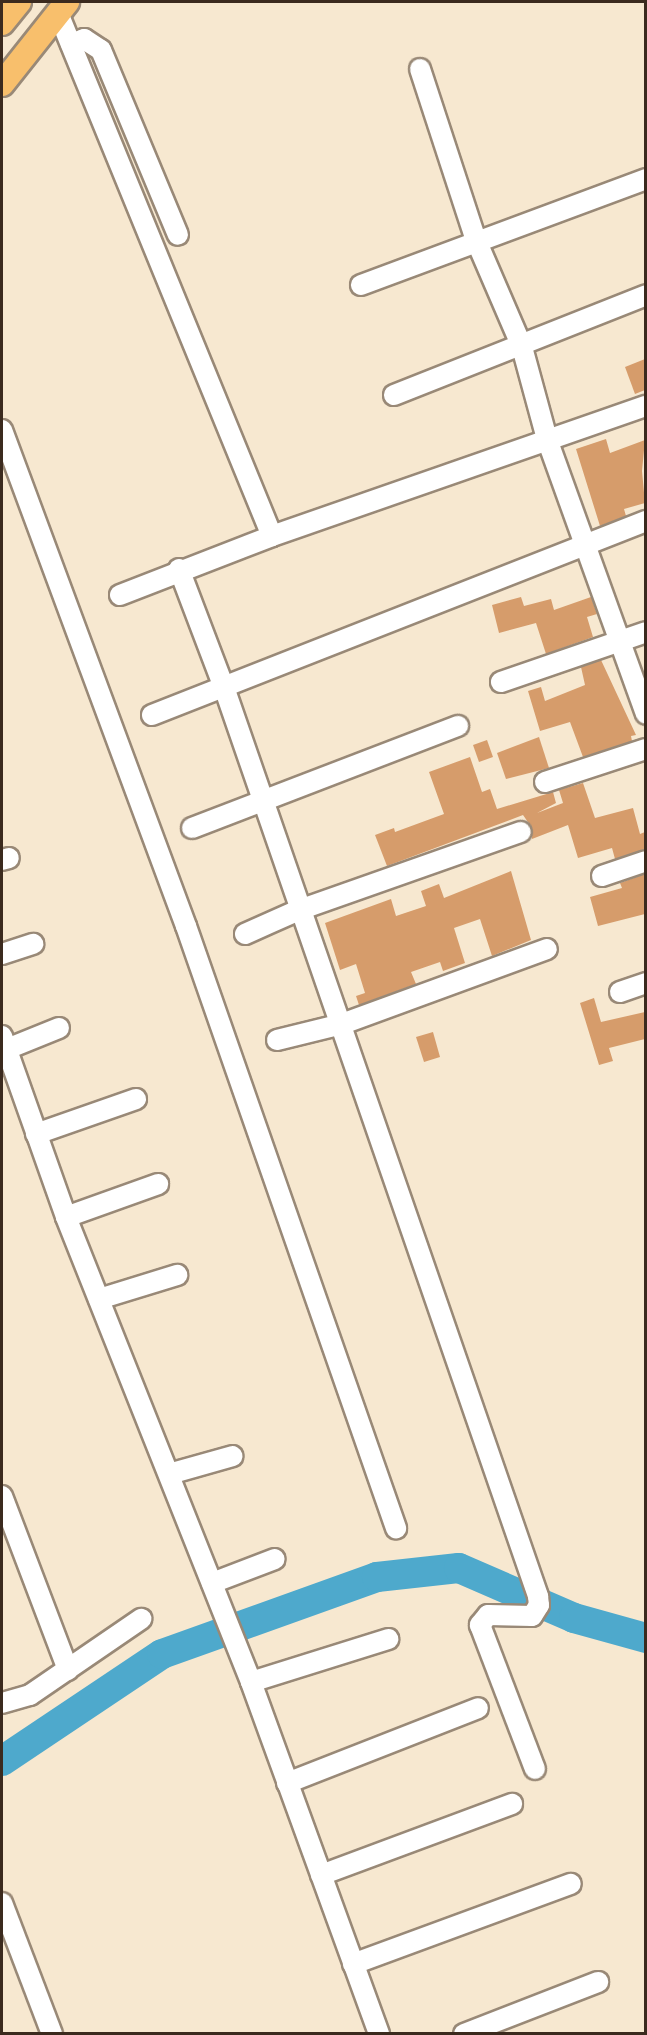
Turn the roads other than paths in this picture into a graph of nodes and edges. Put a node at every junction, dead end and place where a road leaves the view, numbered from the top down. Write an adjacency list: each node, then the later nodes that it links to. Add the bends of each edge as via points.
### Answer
1 (19, 2): 3 (main road)
2 (63, 7): 4 (street); 6 (main road)
3 (2, 23)
4 (71, 44): 8 (street, via 84,39 101,50); 18 (street)
5 (420, 69): 9 (street)
6 (2, 84)
7 (645, 179): 9 (street)
8 (178, 235)
9 (476, 240): 10 (street); 12 (street)
10 (362, 285)
11 (645, 295): 12 (street)
12 (522, 347): 13 (street); 16 (street)
13 (394, 395)
14 (645, 406): 16 (street)
15 (2, 430): 56 (street, via 186,926)
16 (547, 439): 18 (street); 19 (street)
17 (645, 521): 19 (street)
18 (272, 536): 20 (street)
19 (584, 544): 23 (street); 25 (street)
20 (179, 569): 21 (street); 25 (street)
21 (120, 595)
22 (645, 632): 23 (street)
23 (620, 643): 24 (street); 26 (street)
24 (501, 682)
25 (225, 690): 27 (street); 31 (street)
26 (645, 714)
27 (152, 716)
28 (458, 726): 31 (street)
29 (645, 749): 30 (street)
30 (545, 782)
31 (263, 800): 32 (street); 36 (street)
32 (192, 828)
33 (521, 832): 36 (street)
34 (645, 861): 35 (street)
35 (602, 876)
36 (299, 910): 37 (street); 43 (street)
37 (245, 934)
38 (33, 944): 40 (street)
39 (547, 949): 43 (street)
40 (2, 954)
41 (645, 983): 42 (street)
42 (620, 992)
43 (342, 1024): 45 (street); 65 (street, via 538,1596 539,1605 532,1616 488,1615 480,1625)
44 (59, 1028): 46 (street)
45 (277, 1040)
46 (4, 1042): 48 (street)
47 (136, 1099): 48 (street)
48 (36, 1134): 50 (street)
49 (158, 1184): 50 (street)
50 (66, 1217): 52 (street)
51 (177, 1275): 52 (street)
52 (99, 1299): 54 (street)
53 (233, 1456): 54 (street)
54 (169, 1474): 58 (street)
55 (2, 1496): 61 (street)
56 (396, 1528)
57 (275, 1559): 58 (street)
58 (212, 1583): 62 (street)
59 (141, 1620): 61 (street)
60 (388, 1639): 62 (street)
61 (68, 1670): 63 (street, via 30,1695)
62 (251, 1682): 66 (street)
63 (2, 1703)
64 (478, 1708): 66 (street)
65 (535, 1769)
66 (287, 1783): 68 (street)
67 (512, 1804): 68 (street)
68 (321, 1875): 71 (street)
69 (571, 1884): 71 (street)
70 (2, 1903): 73 (street)
71 (353, 1964): 74 (street)
72 (598, 1982): 75 (street)
73 (52, 2034)
74 (379, 2034)
75 (464, 2034)

